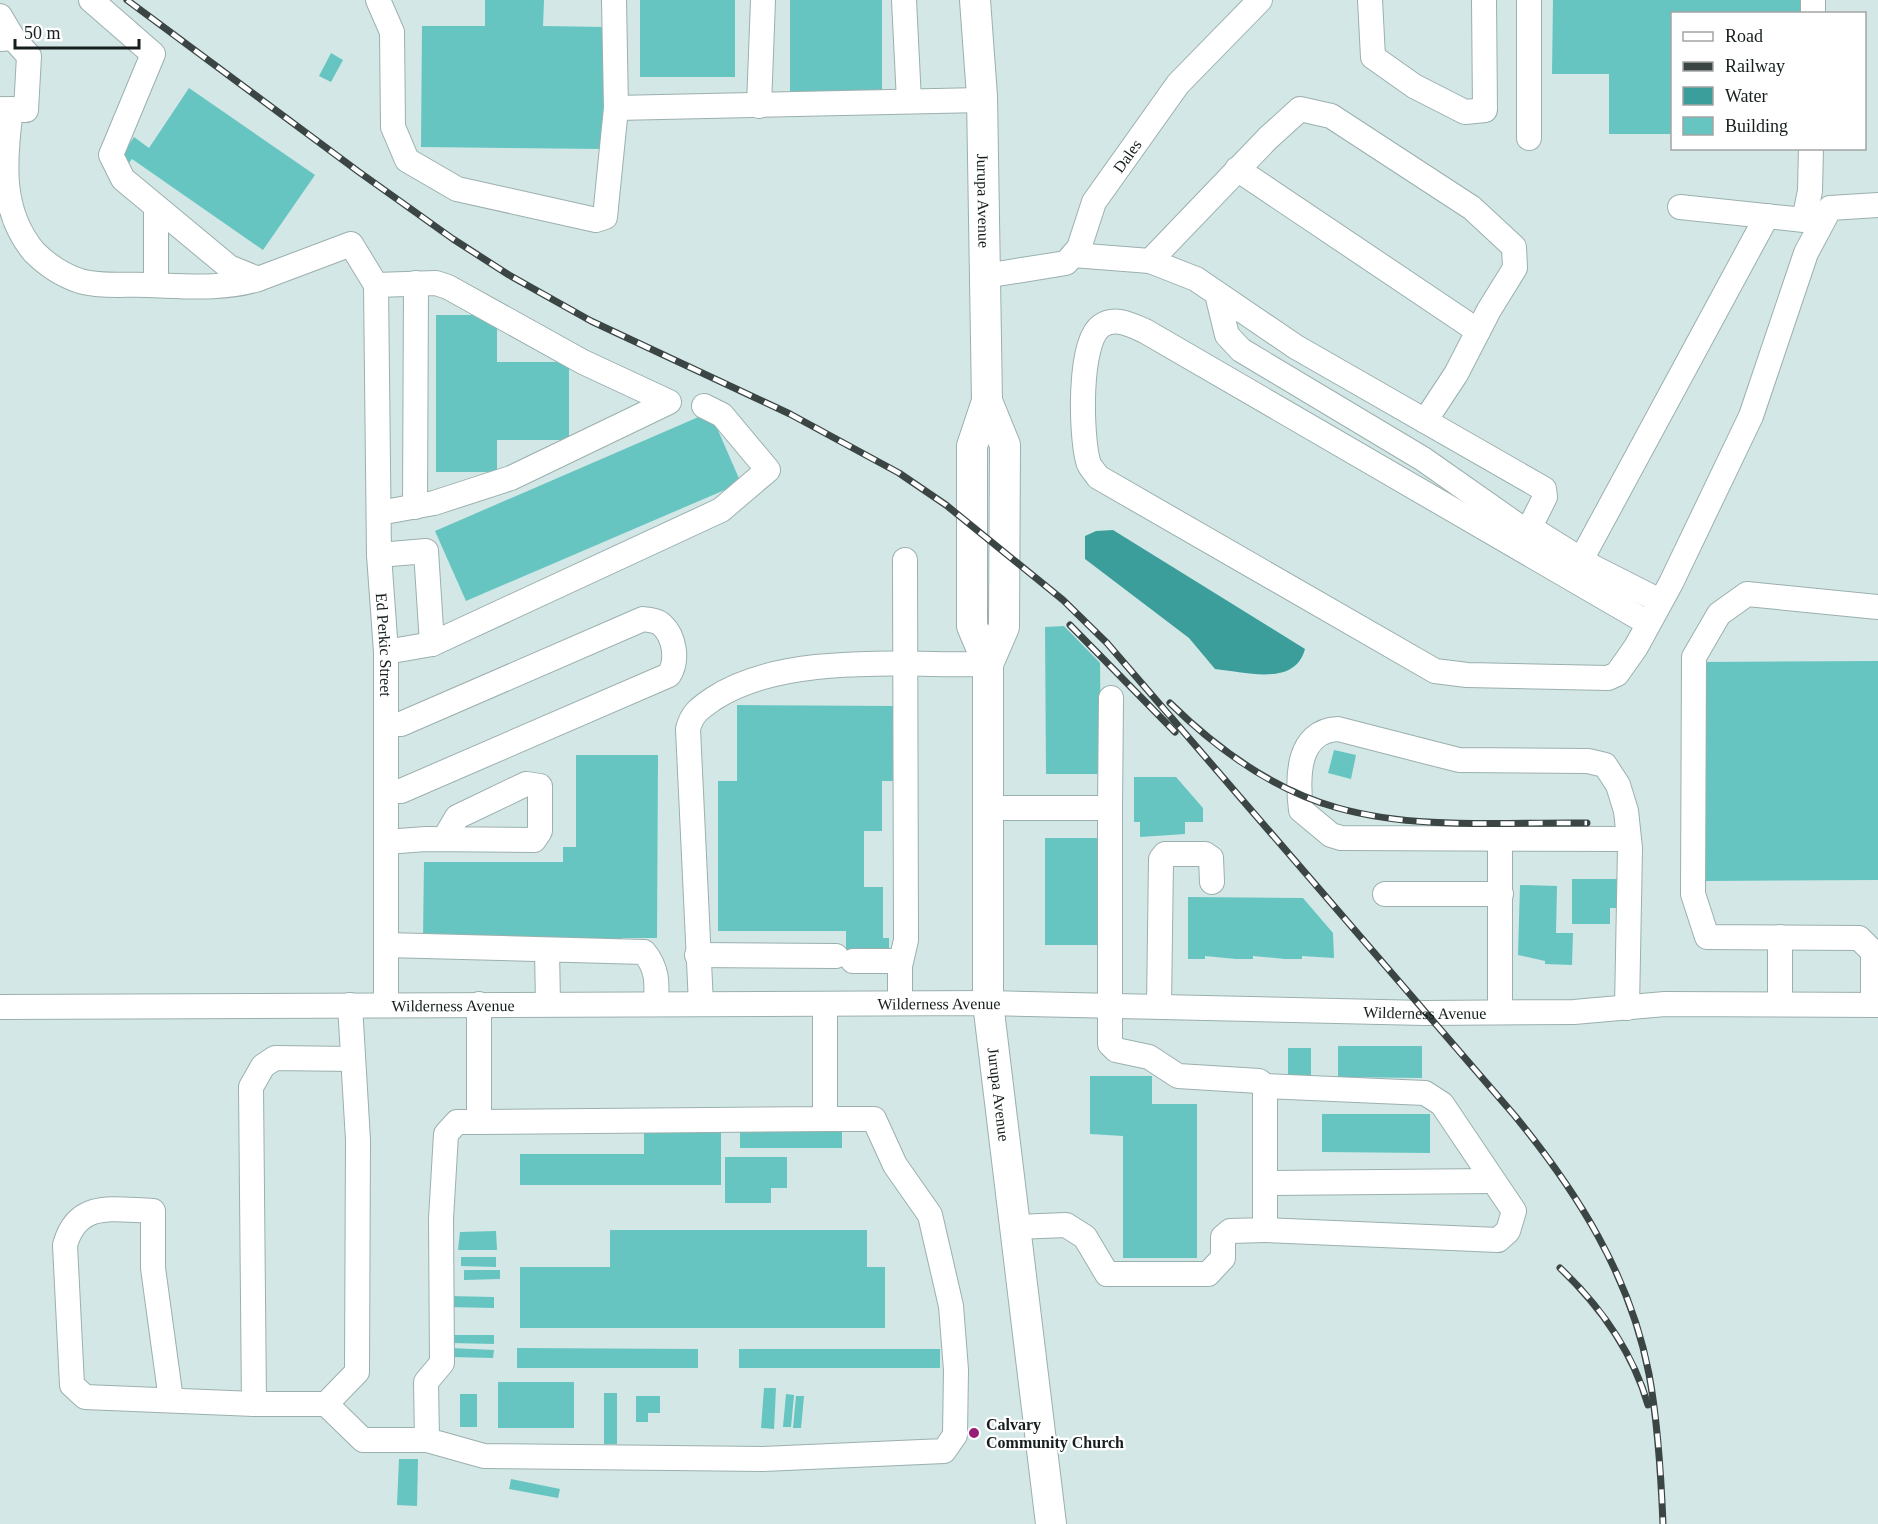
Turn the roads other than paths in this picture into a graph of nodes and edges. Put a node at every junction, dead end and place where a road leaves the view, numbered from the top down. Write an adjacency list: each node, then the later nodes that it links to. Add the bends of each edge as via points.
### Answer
1 (91, 0): 22 (street, via 153,54 111,155 123,179)
2 (378, 0): 16 (street, via 392,32 393,127 407,160 457,189 596,220 605,216)
3 (614, 0): 16 (street)
4 (763, 0): 15 (street)
5 (904, 0): 14 (street)
6 (975, 0): 13 (main road, Jurupa Avenue)
7 (1260, 0): 25 (street, Dales, via 1178,84 1094,202)
8 (1370, 0): 9 (street, via 1373,57 1414,86 1465,112 1485,110)
9 (1484, 0)
10 (1529, 0): 18 (street)
11 (0, 16): 12 (street)
12 (7, 38): 17 (street, via 29,56 26,110)
13 (982, 100): 14 (street); 27 (main road, Jurupa Avenue)
14 (909, 101): 15 (street)
15 (759, 106): 16 (street)
16 (616, 108)
17 (6, 109): 30 (street, via 5,201 18,236 48,266 81,282)
18 (1529, 138)
19 (1811, 150): 24 (street, via 1810,191 1804,220)
20 (1237, 170): 26 (street); 33 (street); 33 (street, via 1300,109 1330,116 1472,208 1514,247 1515,268)
21 (1878, 204): 42 (street, via 1830,208 1806,253 1751,416)
22 (156, 207): 28 (street, via 229,267); 30 (street)
23 (1680, 207): 24 (street)
24 (1767, 216): 41 (street)
25 (1073, 255): 26 (street); 27 (street, via 1065,263)
26 (1150, 261): 32 (street, via 1196,279)
27 (985, 276): 47 (main road, Jurupa Avenue, via 987,401 1005,445 1004,627)
28 (258, 279): 30 (street, via 239,285); 31 (street, via 351,244)
29 (416, 283): 31 (street); 36 (street); 36 (street, via 448,287 583,362 669,402 511,478)
30 (156, 285)
31 (376, 285): 37 (street, Ed Perkic Street)
32 (1217, 294): 35 (street, via 1296,347); 38 (street, via 1227,335 1241,350 1423,459 1517,525)
33 (1478, 331): 35 (street)
34 (704, 406): 45 (street, via 723,415 768,470 721,510)
35 (1425, 421): 38 (street, via 1544,489 1545,497)
36 (415, 507): 37 (street)
37 (379, 513): 39 (street, Ed Perkic Street)
38 (1529, 527): 41 (street)
39 (380, 555): 45 (street, via 426,550); 46 (street, Ed Perkic Street)
40 (905, 560): 48 (street)
41 (1581, 560): 42 (street)
42 (1660, 602): 44 (street)
43 (1878, 607): 61 (street, via 1747,594 1719,614 1694,657 1693,894 1707,937)
44 (1648, 623): 44 (street, via 1617,674 1608,678 1435,671 1098,477 1088,463 1083,420 1087,352 1096,330 1103,324 1121,321 1145,331)
45 (432, 644): 46 (street)
46 (386, 652): 50 (street, Ed Perkic Street)
47 (988, 664): 48 (street); 52 (main road, Jurupa Avenue)
48 (906, 665): 65 (street, via 821,666 758,676 696,710 688,729); 66 (street, via 906,940)
49 (1111, 698): 53 (street)
50 (386, 724): 51 (street, Ed Perkic Street); 51 (street, via 401,724 643,620 663,625 675,654 675,665 669,675 401,791)
51 (386, 791): 57 (street, Ed Perkic Street)
52 (988, 808): 53 (street); 68 (main road, Jurupa Avenue)
53 (1110, 808): 79 (street)
54 (1500, 838): 56 (street); 56 (street, via 1331,835 1301,810 1299,793 1309,740 1322,730 1338,729 1459,760 1588,761 1605,765 1618,785); 60 (street)
55 (444, 839): 57 (street)
56 (1629, 839): 81 (street)
57 (386, 842): 62 (street, Ed Perkic Street)
58 (1212, 882): 80 (street, via 1211,858 1205,854 1165,854 1161,859)
59 (1385, 894): 60 (street)
60 (1501, 894): 82 (street)
61 (1780, 937): 64 (street, via 1859,938); 75 (street)
62 (386, 945): 63 (street); 69 (street, Ed Perkic Street)
63 (547, 950): 71 (street); 72 (street, via 644,952 657,974)
64 (1876, 952): 77 (street)
65 (697, 955): 66 (street, via 891,961); 73 (street)
66 (900, 966): 67 (street)
67 (900, 1003): 68 (street, Wilderness Avenue); 74 (street, Wilderness Avenue)
68 (988, 1003): 79 (street, Wilderness Avenue); 89 (main road, Jurupa Avenue)
69 (386, 1004): 70 (street, Wilderness Avenue); 76 (street, Wilderness Avenue)
70 (479, 1004): 71 (street, Wilderness Avenue); 86 (street)
71 (548, 1004): 72 (street, Wilderness Avenue)
72 (656, 1004): 73 (street, Wilderness Avenue)
73 (701, 1004): 74 (street, Wilderness Avenue)
74 (825, 1004): 85 (street)
75 (1780, 1004): 77 (street, Wilderness Avenue); 81 (street, Wilderness Avenue, via 1665,1004)
76 (350, 1005): 78 (street, Wilderness Avenue); 83 (street)
77 (1876, 1005)
78 (0, 1006)
79 (1108, 1006): 80 (street, Wilderness Avenue); 84 (street, via 1110,1044 1116,1050 1149,1057 1178,1076 1259,1081)
80 (1159, 1007): 82 (street, Wilderness Avenue)
81 (1627, 1008): 82 (street, Wilderness Avenue)
82 (1500, 1012)
83 (352, 1059): 92 (street, via 275,1058 263,1066 251,1087); 93 (street, via 358,1140 357,1372)
84 (1265, 1086): 87 (street, via 1425,1093 1442,1104); 88 (street)
85 (825, 1119): 86 (street); 94 (street, via 874,1119 895,1165 930,1215 951,1306 956,1370 955,1435 944,1451 764,1459 484,1456)
86 (479, 1122): 94 (street, via 458,1122 446,1134 441,1219 442,1363 426,1382)
87 (1494, 1180): 88 (street); 90 (street, via 1514,1211 1508,1231 1498,1240)
88 (1265, 1183): 90 (street)
89 (1014, 1227): 90 (street, via 1066,1225 1085,1237 1107,1274 1208,1274 1223,1258 1223,1237 1230,1231); 95 (main road, Jurupa Avenue)
90 (1265, 1230)
91 (171, 1400): 91 (street, via 85,1397 72,1385 65,1245 78,1218 91,1212 153,1211 153,1268); 92 (street)
92 (254, 1404): 93 (street)
93 (326, 1404): 94 (street, via 363,1440)
94 (427, 1440)
95 (1051, 1524)

